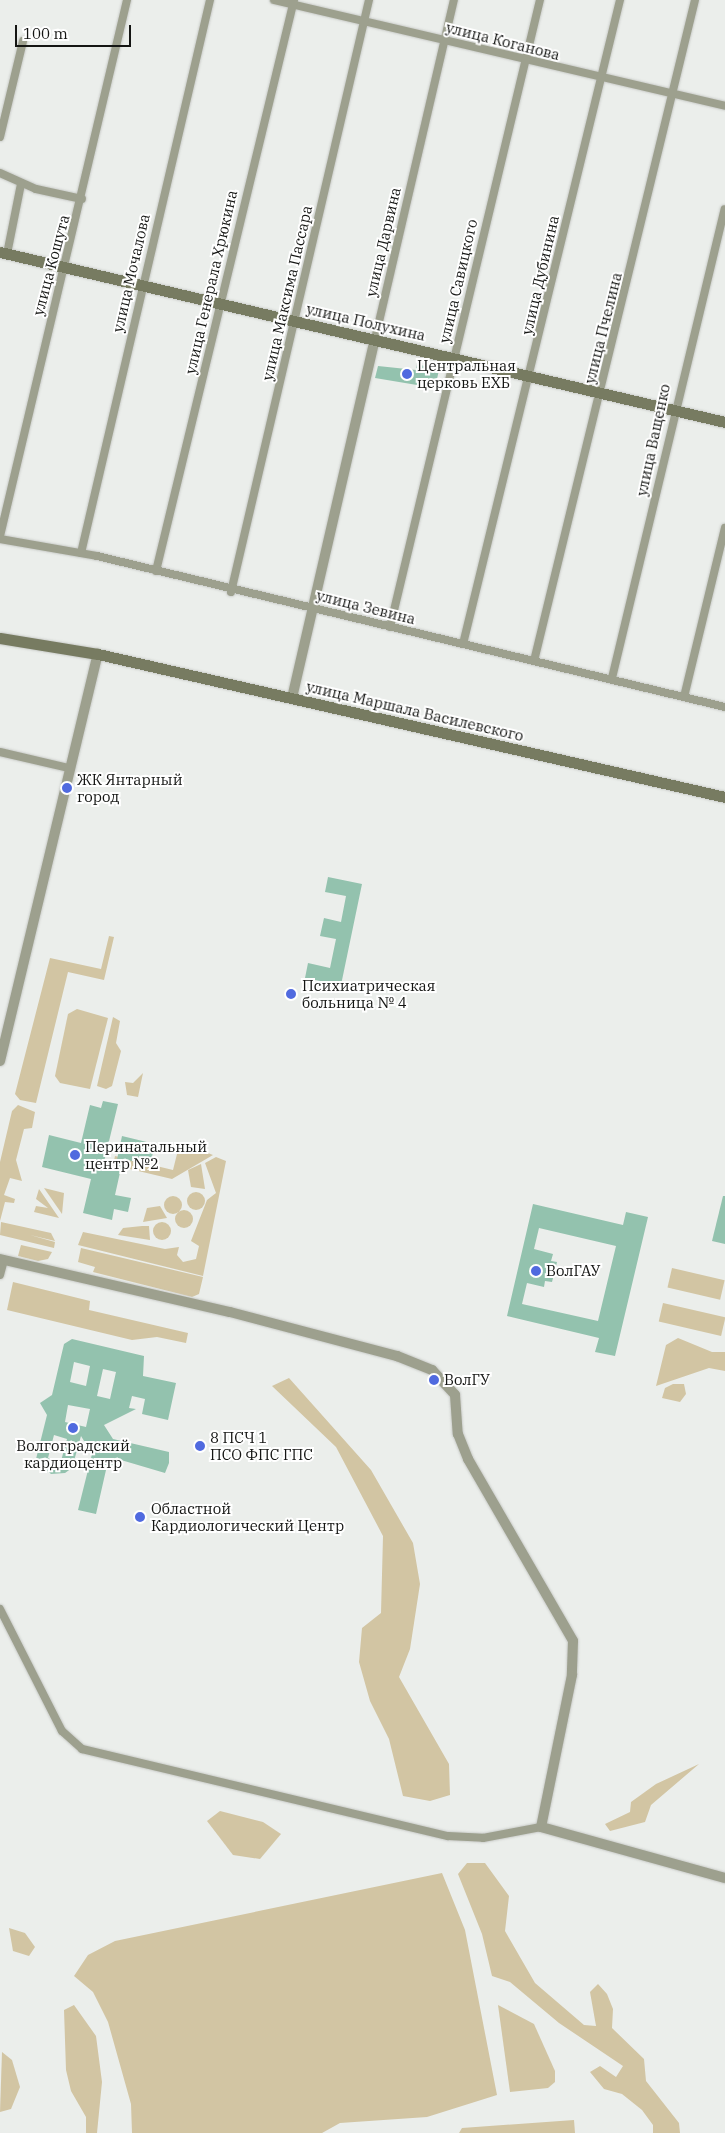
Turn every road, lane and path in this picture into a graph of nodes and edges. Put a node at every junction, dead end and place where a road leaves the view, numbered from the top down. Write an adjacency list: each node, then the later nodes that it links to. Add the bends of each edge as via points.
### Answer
1 (127, 0): 20 (street, улица Кошута)
2 (210, 0): 24 (street, улица Мочалова)
3 (274, 0): 9 (street, улица Коганова)
4 (369, 0): 10 (street, улица Максима Пассара)
5 (454, 0): 12 (street, улица Дарвина)
6 (540, 0): 13 (street, улица Савицкого)
7 (620, 0): 14 (street, улица Дубинина)
8 (695, 0): 15 (street, улица Пчелина)
9 (293, 2): 10 (street, улица Коганова); 25 (street, улица Генерала Хрюкина)
10 (366, 21): 12 (street, улица Коганова); 26 (street, улица Максима Пассара)
11 (23, 41): 17 (street)
12 (445, 41): 13 (street, улица Коганова); 27 (street, улица Дарвина)
13 (524, 61): 14 (street, улица Коганова); 28 (street, улица Савицкого)
14 (600, 79): 15 (street, улица Коганова); 29 (street, улица Дубинина)
15 (672, 95): 16 (street, улица Коганова); 30 (street, улица Пчелина)
16 (725, 106)
17 (0, 136)
18 (0, 173): 19 (street)
19 (21, 184): 20 (street); 22 (street)
20 (82, 199): 23 (street, улица Кошута)
21 (725, 209): 31 (street, улица Ващенко)
22 (3, 253): 23 (main road, улица Полухина)
23 (62, 266): 24 (main road, улица Полухина); 34 (street, улица Кошута)
24 (142, 285): 25 (main road, улица Полухина); 35 (street, улица Мочалова)
25 (221, 303): 26 (main road, улица Полухина); 36 (street, улица Генерала Хрюкина)
26 (294, 320): 27 (main road, улица Полухина); 37 (street, улица Максима Пассара)
27 (375, 339): 28 (main road, улица Полухина); 38 (street, улица Дарвина)
28 (454, 358): 29 (main road, улица Полухина); 39 (street, улица Савицкого)
29 (530, 376): 30 (main road, улица Полухина); 41 (street, улица Дубинина)
30 (601, 393): 31 (main road, улица Полухина); 43 (street, улица Пчелина)
31 (674, 410): 32 (main road, улица Полухина); 44 (street, улица Ващенко)
32 (725, 422)
33 (725, 528): 46 (street)
34 (0, 538): 35 (street, улица Зевина)
35 (81, 553): 36 (street, улица Зевина)
36 (156, 571): 37 (street, улица Зевина)
37 (231, 592): 38 (street, улица Зевина)
38 (312, 608): 39 (street, улица Зевина); 45 (street, улица Дарвина)
39 (390, 626): 41 (street, улица Зевина)
40 (0, 638): 42 (main road, улица Маршала Василевского)
41 (463, 644): 43 (street, улица Зевина)
42 (98, 654): 45 (main road, улица Маршала Василевского); 49 (street)
43 (534, 662): 44 (street, улица Зевина)
44 (612, 678): 46 (street, улица Зевина)
45 (292, 698): 50 (main road, улица Маршала Василевского)
46 (684, 698): 47 (street, улица Зевина)
47 (725, 707)
48 (0, 752): 49 (street)
49 (68, 768): 51 (street)
50 (725, 797)
51 (0, 1061)
52 (2, 1260): 53 (street); 55 (street, via 397,1356 432,1370 445,1383 455,1395 458,1434 468,1459 573,1641 572,1675)
53 (0, 1275)
54 (0, 1609): 55 (street, via 62,1730 82,1749 448,1836 483,1838)
55 (541, 1828): 56 (street)
56 (725, 1878)

